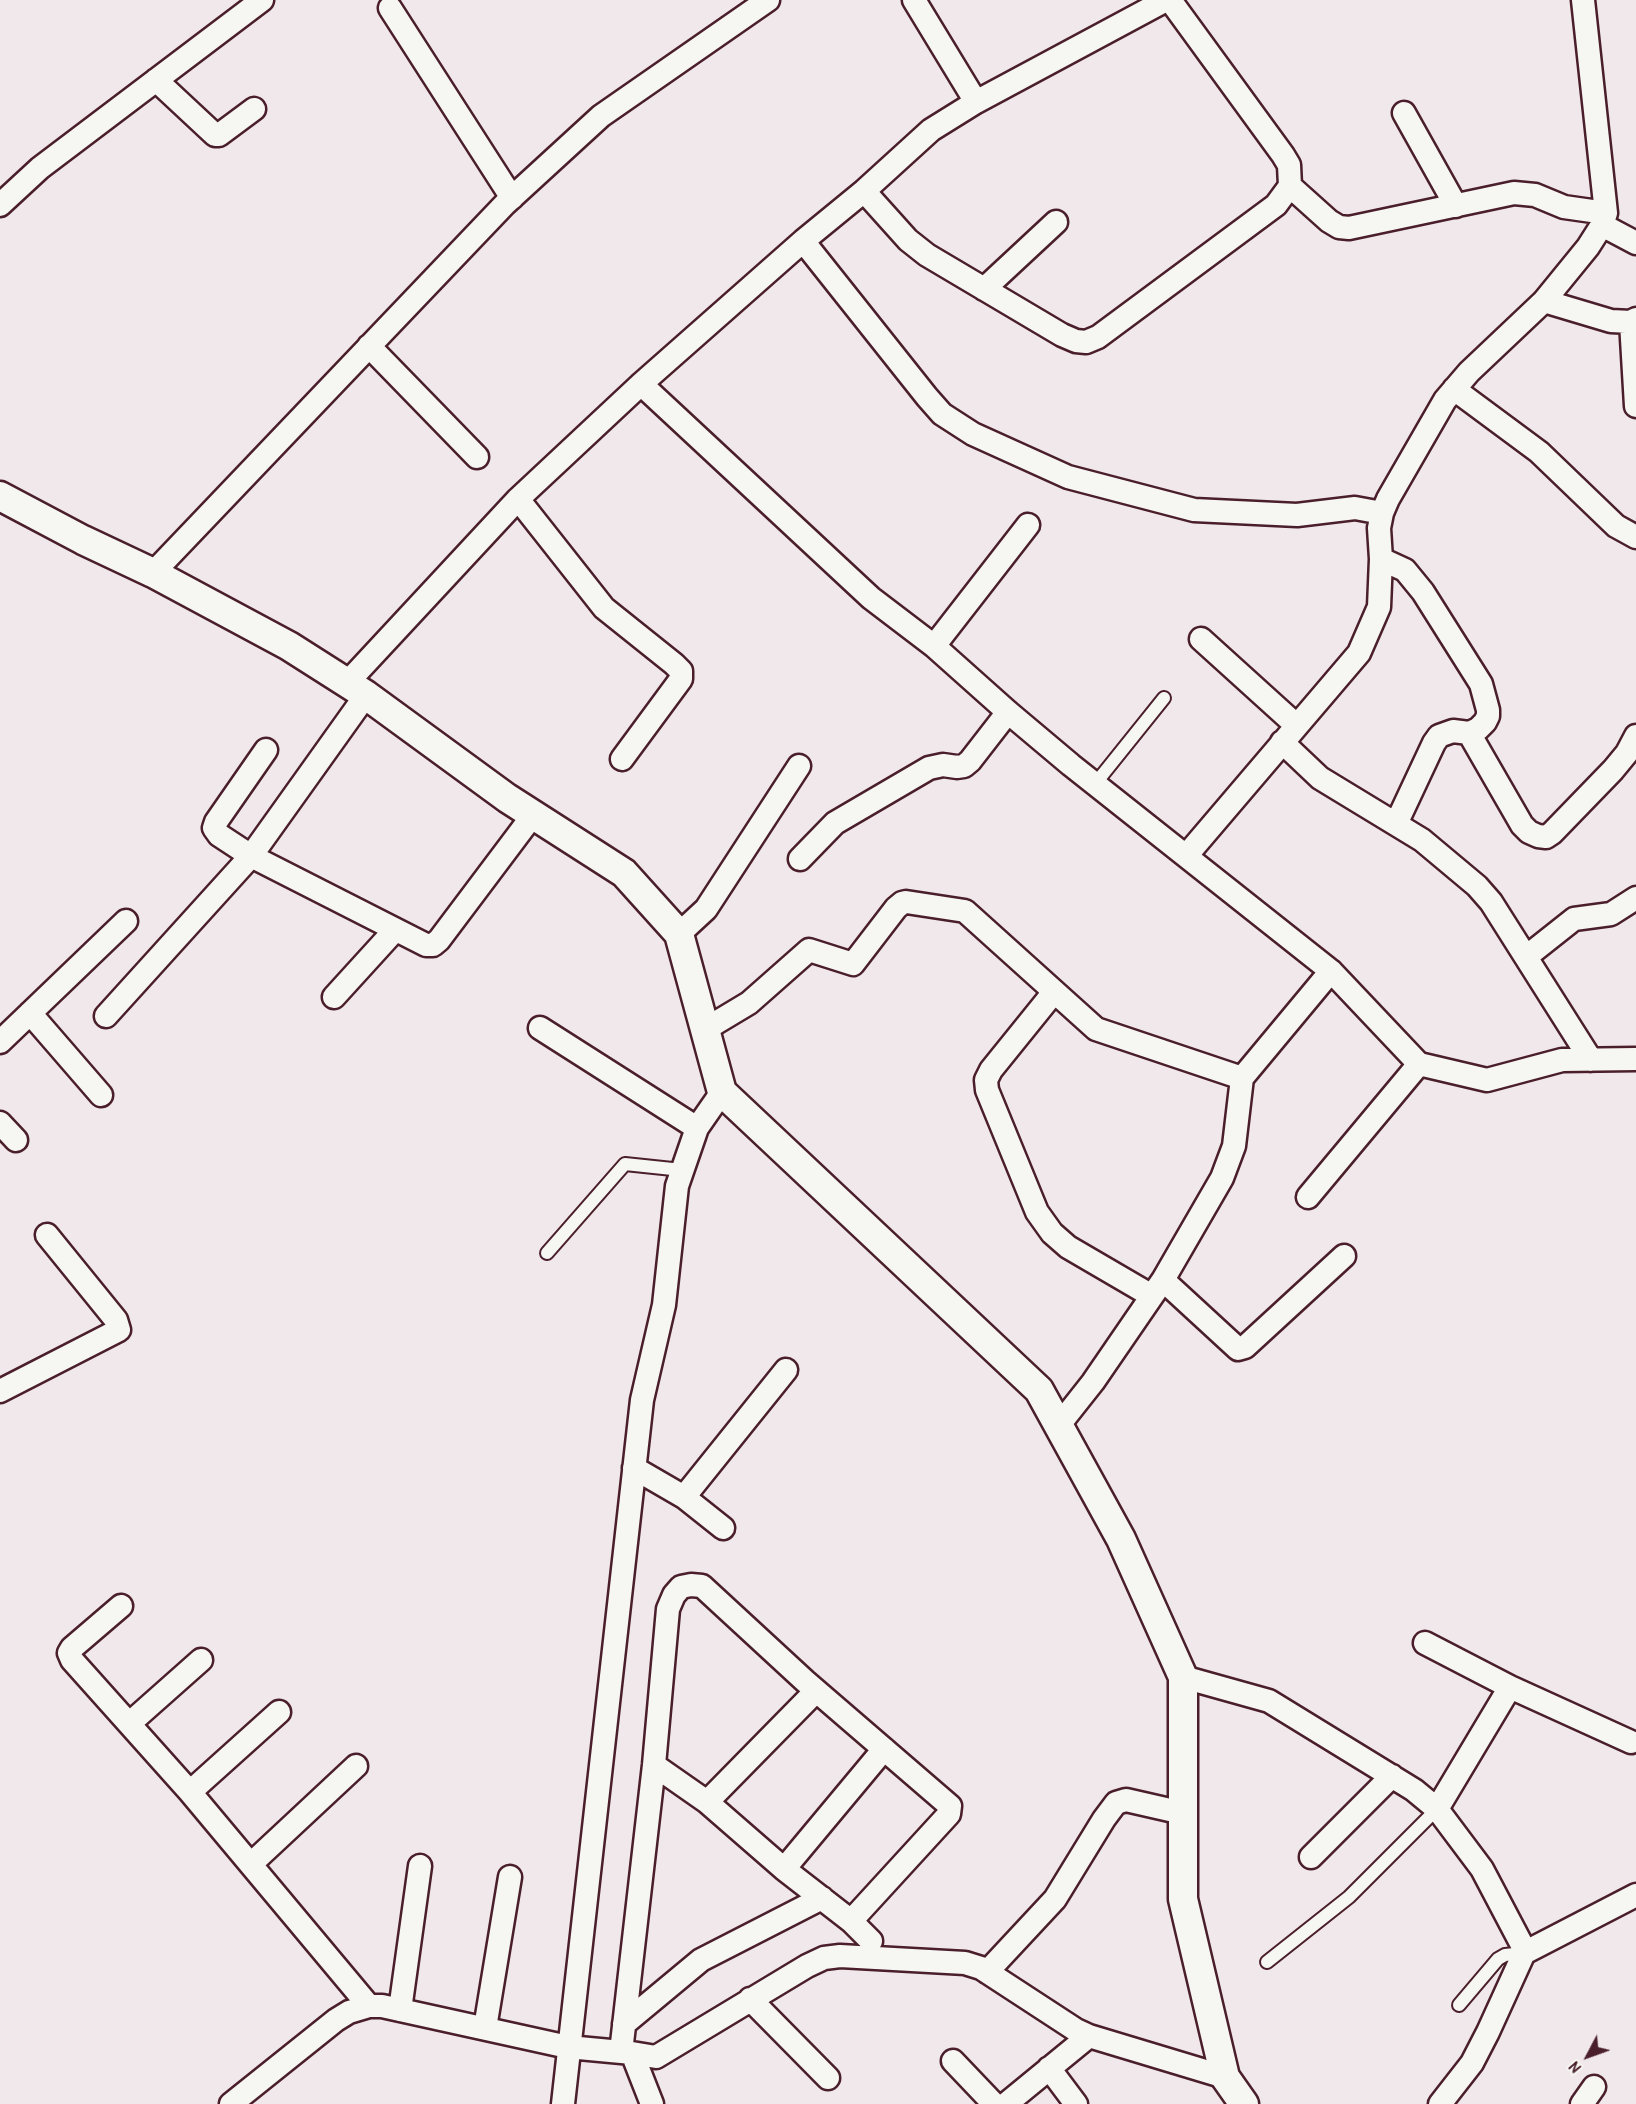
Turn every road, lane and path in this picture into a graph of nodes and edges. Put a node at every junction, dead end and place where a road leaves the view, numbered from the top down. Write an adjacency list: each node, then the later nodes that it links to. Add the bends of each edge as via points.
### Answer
1 (262, 0): 7 (street)
2 (768, 0): 13 (street, via 601,117)
3 (914, 0): 8 (street)
4 (1168, 0): 8 (street); 11 (street, via 1283,155 1289,165)
5 (1583, 0): 16 (street)
6 (390, 8): 13 (street)
7 (156, 80): 9 (street, via 215,135); 14 (street, via 40,168)
8 (976, 102): 12 (street, via 931,130)
9 (254, 109)
10 (1404, 113): 15 (street)
11 (1290, 186): 15 (street, via 1339,227); 20 (street, via 1276,205 1086,342 1062,335)
12 (864, 191): 18 (street); 20 (street, via 918,248)
13 (512, 198): 23 (street)
14 (0, 205)
15 (1456, 206): 16 (street, via 1514,193 1535,195)
16 (1604, 219): 19 (street); 21 (street, via 1588,247)
17 (1056, 222): 20 (street)
18 (803, 241): 24 (street); 30 (street, via 927,398 942,414 973,434 1068,477 1194,510 1297,515 1355,508)
19 (1636, 243)
20 (984, 289)
21 (1545, 301): 22 (street, via 1611,321); 25 (street)
22 (1634, 321): 26 (street)
23 (369, 346): 27 (street); 34 (street)
24 (641, 384): 29 (street); 36 (street, via 871,598)
25 (1454, 388): 30 (street); 32 (street, via 1539,452 1616,526)
26 (1636, 406)
27 (477, 456)
28 (0, 496): 34 (street)
29 (518, 499): 37 (street); 44 (street, via 604,608 681,671 681,679)
30 (1382, 513): 33 (street)
31 (1028, 525): 36 (street)
32 (1636, 537)
33 (1381, 559): 40 (street, via 1413,578 1481,684 1488,716 1478,729); 41 (street, via 1379,607 1366,640 1347,668)
34 (153, 573): 37 (street, via 290,646)
35 (1201, 639): 41 (street)
36 (934, 646): 39 (street)
37 (357, 689): 47 (street); 49 (street)
38 (1164, 698): 46 (lane)
39 (1008, 712): 46 (street); 51 (street, via 964,766 929,768 835,823)
40 (1469, 732): 42 (street, via 1522,825 1538,837 1552,833 1613,770); 48 (street, via 1453,731 1439,736)
41 (1289, 734): 48 (street, via 1320,778); 50 (street)
42 (1636, 736)
43 (266, 750): 49 (street, via 214,828)
44 (622, 759)
45 (799, 766): 55 (street, via 706,909)
46 (1095, 784): 50 (street)
47 (534, 815): 54 (street, via 433,945); 55 (street, via 624,873)
48 (1396, 824): 56 (street, via 1432,847 1477,886)
49 (251, 856): 54 (street); 61 (street)
50 (1186, 856): 57 (street)
51 (800, 860)
52 (1636, 898): 56 (street, via 1611,914 1574,920)
53 (126, 921): 60 (street)
54 (395, 930): 59 (street)
55 (679, 934): 63 (street)
56 (1526, 957): 66 (street)
57 (1331, 971): 67 (street); 68 (street)
58 (1054, 992): 63 (street, via 965,911 906,902 896,908 853,964 809,950 754,999); 68 (street, via 1096,1029); 79 (street, via 991,1070 987,1090 1037,1212 1052,1233 1068,1247)
59 (334, 997)
60 (30, 1013): 64 (street); 70 (street)
61 (106, 1016)
62 (540, 1028): 72 (street)
63 (704, 1030): 69 (street)
64 (0, 1041)
65 (1636, 1059): 66 (street)
66 (1591, 1060): 67 (street, via 1562,1060 1487,1080)
67 (1419, 1064): 75 (street)
68 (1242, 1078): 79 (street, via 1234,1146 1222,1178)
69 (722, 1092): 72 (street); 82 (street, via 1039,1390)
70 (101, 1095)
71 (0, 1123): 73 (street)
72 (697, 1128): 74 (street)
73 (16, 1140)
74 (682, 1170): 77 (lane, via 625,1164); 83 (street, via 664,1305 642,1400)
75 (1308, 1197)
76 (47, 1235): 81 (street, via 116,1320 119,1330)
77 (547, 1253)
78 (1344, 1256): 79 (street, via 1245,1347 1238,1349)
79 (1158, 1288): 82 (street, via 1094,1382)
80 (786, 1370): 84 (street)
81 (0, 1392)
82 (1059, 1425): 89 (street, via 1121,1539)
83 (634, 1468): 84 (street); 122 (street)
84 (684, 1497): 85 (street)
85 (723, 1528)
86 (121, 1606): 93 (street, via 69,1653)
87 (1425, 1643): 90 (street)
88 (201, 1660): 93 (street)
89 (1183, 1677): 98 (street, via 1269,1701); 102 (street)
90 (1510, 1687): 94 (street); 101 (street)
91 (816, 1691): 95 (street); 96 (street, via 702,1586 681,1587 668,1609); 100 (street)
92 (279, 1712): 99 (street)
93 (130, 1723): 99 (street)
94 (1630, 1742)
95 (884, 1749): 106 (street); 110 (street, via 950,1806 949,1814)
96 (654, 1765): 100 (street); 119 (street)
97 (356, 1766): 104 (street)
98 (1392, 1776): 101 (street); 103 (street)
99 (190, 1792): 104 (street)
100 (707, 1802): 106 (street)
101 (1437, 1809): 112 (street, via 1482,1869); 113 (lane, via 1354,1893)
102 (1183, 1813): 114 (street, via 1126,1800 1116,1803 1055,1899); 126 (street, via 1183,1899)
103 (1311, 1857)
104 (251, 1864): 117 (street)
105 (420, 1866): 118 (street)
106 (784, 1869): 109 (street)
107 (510, 1877): 120 (street)
108 (1636, 1895): 112 (street)
109 (822, 1898): 110 (street); 119 (street, via 701,1960)
110 (851, 1921): 111 (street)
111 (871, 1941)
112 (1524, 1953): 116 (lane, via 1498,1959); 135 (street, via 1472,2063)
113 (1267, 1962)
114 (987, 1972): 115 (street, via 965,1963 840,1956 807,1966); 121 (street)
115 (750, 1999): 123 (street, via 662,2055); 127 (street)
116 (1459, 2005)
117 (369, 2006): 118 (street); 128 (street, via 336,2020)
118 (400, 2010): 120 (street)
119 (624, 2025): 123 (street)
120 (484, 2028): 122 (street)
121 (1089, 2036): 125 (street); 126 (street)
122 (567, 2047): 123 (street); 129 (street)
123 (626, 2052): 130 (street)
124 (953, 2061): 131 (street)
125 (1049, 2068): 132 (street); 133 (street)
126 (1225, 2077): 134 (street)
127 (828, 2078)
128 (231, 2104)
129 (562, 2104)
130 (652, 2104)
131 (994, 2104)
132 (1006, 2104)
133 (1076, 2104)
134 (1244, 2104)
135 (1440, 2104)

